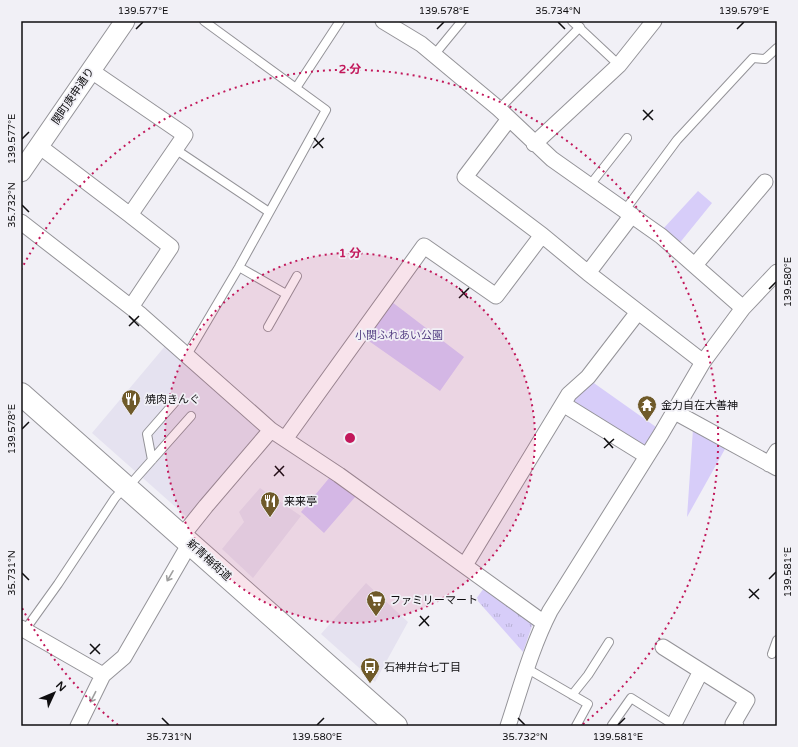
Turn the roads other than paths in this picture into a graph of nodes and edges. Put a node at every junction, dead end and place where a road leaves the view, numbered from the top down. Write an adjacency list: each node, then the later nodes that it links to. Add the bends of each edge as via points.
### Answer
1 (125, 21): 12 (street, 関町庚申通り)
2 (204, 21): 13 (lane)
3 (340, 21): 13 (lane)
4 (383, 21): 10 (street)
5 (462, 21): 10 (lane)
6 (572, 21): 8 (lane)
7 (654, 21): 11 (street)
8 (580, 27): 11 (lane); 14 (lane)
9 (777, 48): 22 (lane, via 765,59 753,58 677,140)
10 (434, 55): 14 (street)
11 (619, 65): 16 (street)
12 (90, 70): 17 (street, via 185,135); 18 (street, 関町庚申通り)
13 (296, 88): 21 (lane, via 326,110)
14 (504, 114): 16 (street); 25 (street, via 465,177)
15 (627, 138): 20 (lane)
16 (534, 144): 20 (street)
17 (175, 149): 21 (lane); 23 (street)
18 (28, 156): 23 (street)
19 (766, 182): 26 (street)
20 (590, 185): 22 (street)
21 (269, 212): 27 (lane)
22 (629, 213): 26 (street, via 661,236); 29 (street)
23 (130, 215): 32 (street, via 171,247)
24 (21, 222): 32 (street)
25 (542, 235): 29 (street); 44 (street, via 496,296 424,246)
26 (695, 266): 33 (street)
27 (239, 267): 31 (lane); 36 (lane)
28 (777, 272): 33 (street)
29 (588, 273): 34 (street)
30 (297, 276): 31 (lane)
31 (286, 294): 35 (lane)
32 (131, 307): 36 (street)
33 (743, 308): 37 (street)
34 (638, 312): 37 (street); 40 (street, via 588,377 569,394)
35 (268, 327)
36 (187, 355): 43 (street)
37 (703, 362): 41 (street)
38 (21, 394): 49 (main road, 新青梅街道)
39 (175, 402): 47 (lane, via 147,434)
40 (563, 404): 46 (street); 51 (street)
41 (673, 411): 46 (street); 48 (street)
42 (191, 416): 47 (lane)
43 (271, 430): 44 (street); 50 (street, via 206,506)
44 (285, 439): 51 (street)
45 (777, 451): 48 (street)
46 (647, 456): 52 (street)
47 (152, 460): 49 (lane)
48 (773, 466)
49 (126, 487): 50 (main road, 新青梅街道); 53 (lane, via 115,498 58,584)
50 (186, 540): 60 (street, one-way to 60, via 124,657); 65 (main road, 新青梅街道)
51 (465, 565): 52 (street)
52 (544, 623): 58 (street)
53 (23, 629): 60 (street)
54 (777, 640): 57 (lane)
55 (609, 642): 61 (lane)
56 (663, 647): 59 (street)
57 (772, 654)
58 (526, 668): 61 (lane); 66 (street)
59 (701, 671): 63 (street); 68 (street, via 748,700 733,724)
60 (104, 675): 64 (street, one-way to 64)
61 (572, 695): 67 (lane, via 588,704)
62 (612, 725): 63 (lane, via 631,698)
63 (674, 725)
64 (78, 726)
65 (396, 726)
66 (508, 726)
67 (576, 726)
68 (736, 726)

